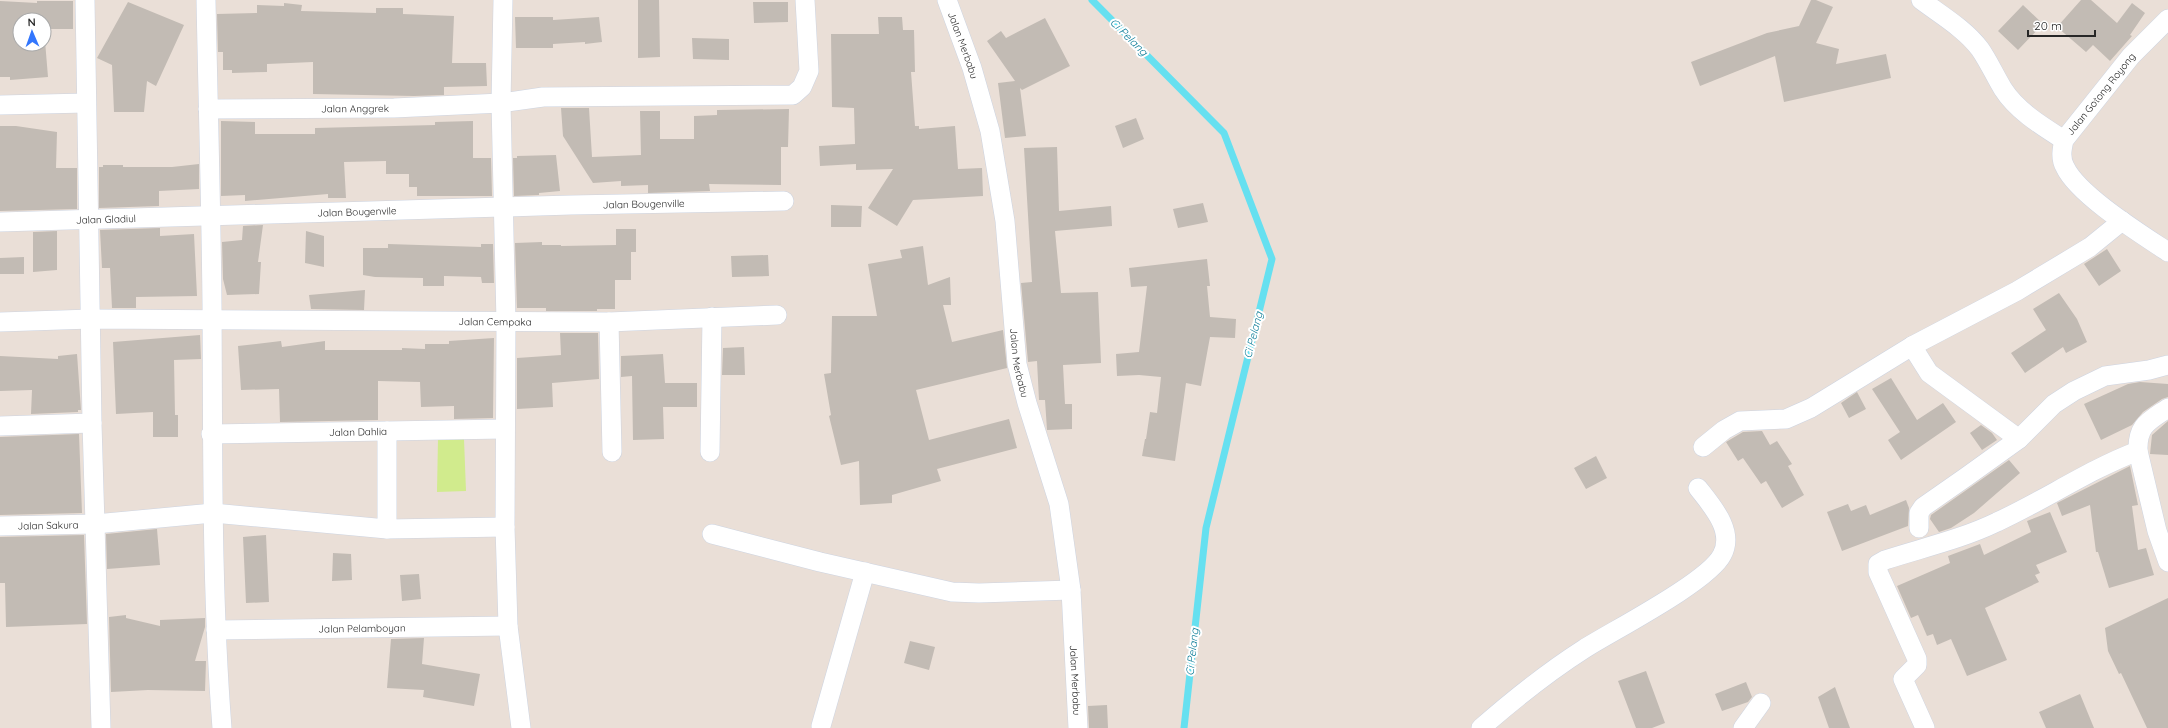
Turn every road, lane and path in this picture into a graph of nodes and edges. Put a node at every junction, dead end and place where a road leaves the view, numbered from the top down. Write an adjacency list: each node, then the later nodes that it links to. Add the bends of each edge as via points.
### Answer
1 (85, 0): 8 (street)
2 (206, 0): 11 (street)
3 (503, 0): 9 (street)
4 (805, 0): 9 (street, Jalan Anggrek, via 809,71 802,86 793,95 543,97)
5 (947, 0): 50 (street, Jalan Merbabu, via 972,68 990,131 1005,221 1017,364 1059,504)
6 (1922, 0): 12 (street, via 1967,35 2016,104 2034,121)
7 (2168, 19): 12 (street, Jalan Gotong Royong, via 2131,56)
8 (86, 103): 10 (street); 16 (street)
9 (501, 103): 11 (street, Jalan Anggrek, via 394,108); 14 (street)
10 (0, 104)
11 (208, 110): 15 (street)
12 (2064, 140): 17 (street, Jalan Gotong Royong, via 2061,154 2064,166 2071,177)
13 (784, 201): 14 (street, Jalan Bougenville)
14 (503, 208): 15 (street, Jalan Bougenvile); 25 (street)
15 (211, 216): 16 (street, Jalan Gladiul); 23 (street)
16 (89, 220): 18 (street, Jalan Gladiul); 22 (street)
17 (2122, 221): 19 (street, Jalan Gotong Royong); 27 (street, via 2090,247 2017,291)
18 (0, 222)
19 (2168, 252)
20 (777, 315): 21 (street, Jalan Cempaka)
21 (712, 317): 26 (street, Jalan Cempaka); 39 (street)
22 (91, 319): 23 (street, Jalan Cempaka); 24 (street, Jalan Cempaka); 30 (street)
23 (212, 319): 25 (street, Jalan Cempaka); 34 (street)
24 (0, 322)
25 (506, 322): 26 (street, Jalan Cempaka); 32 (street)
26 (609, 322): 38 (street)
27 (1912, 346): 35 (street, via 1929,372); 36 (street, via 1798,415 1786,419 1740,422 1724,430)
28 (2168, 365): 35 (street, via 2105,376 2054,404)
29 (2168, 408): 37 (street, via 2140,431 2137,437)
30 (92, 423): 31 (street); 42 (street)
31 (0, 426)
32 (504, 429): 33 (street, Jalan Dahlia); 44 (street)
33 (386, 431): 34 (street, Jalan Dahlia); 46 (street)
34 (211, 434): 41 (street)
35 (2018, 438): 45 (street, via 1966,478 1922,507 1919,513)
36 (1703, 447)
37 (2138, 451): 48 (street, via 2157,531); 61 (street, via 2106,463 1996,523 1878,564 1882,583 1917,659 1917,665 1903,679)
38 (612, 452)
39 (710, 452)
40 (1698, 488): 59 (street, via 1720,519 1727,536 1722,555 1713,566 1688,586 1583,650 1514,699)
41 (213, 513): 42 (street, Jalan Sakura); 46 (street, Jalan Sakura); 52 (street)
42 (95, 524): 43 (street, Jalan Sakura); 55 (street)
43 (0, 526)
44 (504, 527): 46 (street, Jalan Sakura); 51 (street)
45 (1919, 528)
46 (387, 529)
47 (712, 534): 49 (street)
48 (2168, 562)
49 (865, 572): 50 (street, via 952,592); 54 (street)
50 (1071, 590): 58 (street, Jalan Merbabu)
51 (508, 626): 52 (street, Jalan Pelamboyan); 57 (street)
52 (216, 630): 56 (street)
53 (1761, 703): 60 (street)
54 (821, 726)
55 (101, 728)
56 (222, 728)
57 (521, 728)
58 (1078, 728)
59 (1481, 728)
60 (1742, 728)
61 (1925, 728)

